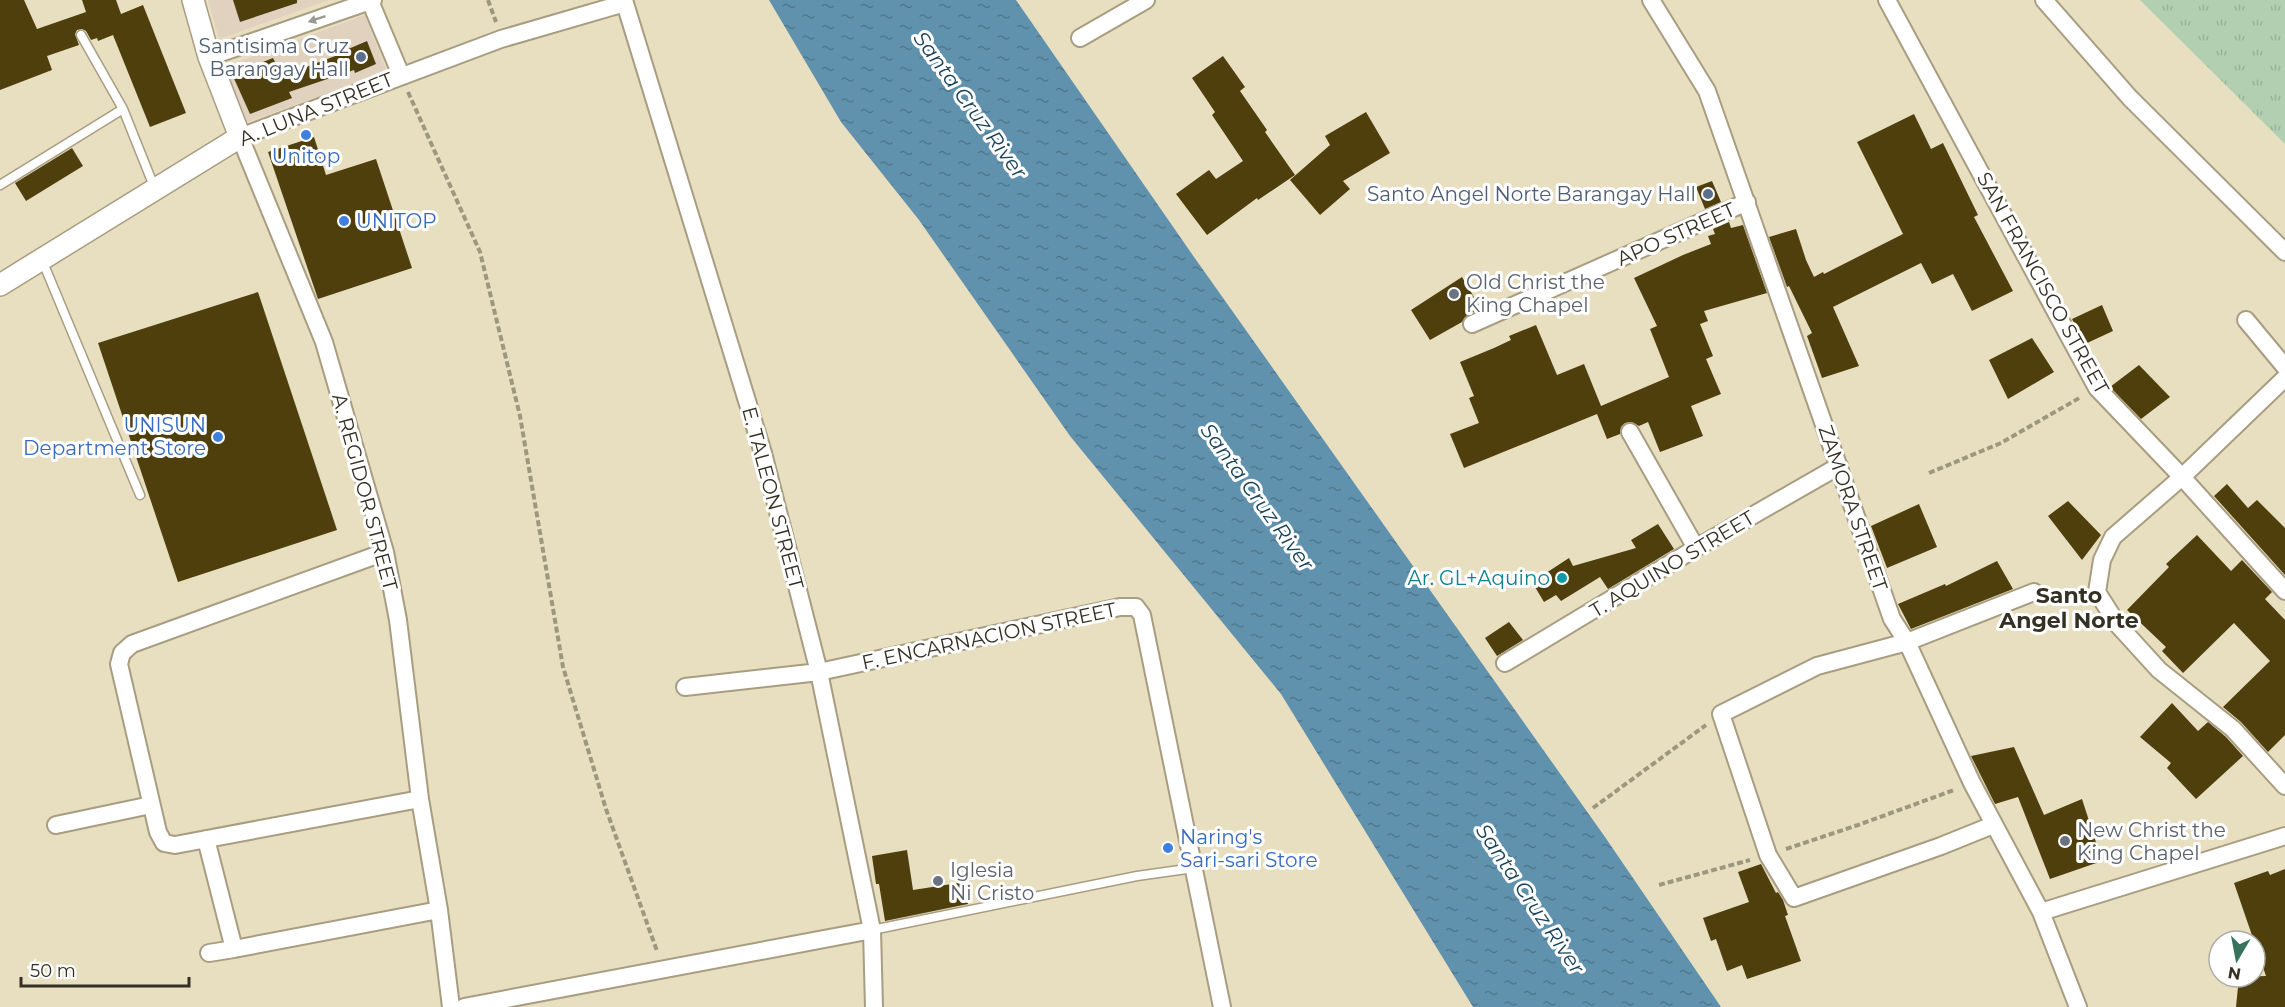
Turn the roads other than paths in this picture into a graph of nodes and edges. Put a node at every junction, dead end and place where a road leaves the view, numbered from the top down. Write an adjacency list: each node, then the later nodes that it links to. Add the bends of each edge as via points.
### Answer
1 (193, 0): 10 (street, A. REGIDOR STREET)
2 (371, 0): 10 (street, one-way to 10); 11 (street)
3 (1146, 0): 9 (street)
4 (1651, 0): 16 (street, ZAMORA STREET, via 1707,91)
5 (1887, 0): 26 (street, SAN FRANCISCO STREET, via 2097,388)
6 (2044, 0): 17 (street, via 2130,98)
7 (625, 2): 11 (street, A. LUNA STREET, via 501,39); 34 (street, E. TALEON STREET, via 763,453)
8 (81, 35): 12 (lane)
9 (1080, 38)
10 (209, 57): 13 (street, A. REGIDOR STREET)
11 (401, 75): 13 (street, A. LUNA STREET)
12 (123, 109): 14 (lane); 15 (lane)
13 (240, 137): 15 (street, A. LUNA STREET); 29 (street, A. REGIDOR STREET, via 324,342)
14 (0, 185)
15 (155, 189): 18 (street, A. LUNA STREET)
16 (1747, 202): 21 (street, APO STREET); 25 (street, ZAMORA STREET)
17 (2285, 252)
18 (41, 259): 19 (street, A. LUNA STREET); 27 (lane)
19 (0, 285)
20 (2246, 320): 22 (street)
21 (1472, 324)
22 (2285, 367)
23 (2285, 378): 26 (street)
24 (1630, 432): 28 (street)
25 (1839, 466): 28 (street, T. AQUINO STREET); 32 (street, ZAMORA STREET, via 1892,619)
26 (2182, 477): 30 (street, SAN FRANCISCO STREET); 36 (street, via 2113,537 2102,560 2097,592 2118,625 2159,670 2233,729)
27 (140, 495)
28 (1696, 548): 33 (street, T. AQUINO STREET)
29 (385, 552): 37 (street, A. REGIDOR STREET, via 398,620); 38 (street, via 132,645 122,653 119,664)
30 (2285, 591)
31 (2034, 592): 32 (street)
32 (1907, 642): 40 (street, ZAMORA STREET); 40 (street, via 1817,666 1721,714 1768,855 1794,898)
33 (1505, 663)
34 (819, 672): 35 (street, F. ENCARNACION STREET); 43 (street, F. ENCARNACION STREET, via 1120,607 1136,607 1142,615); 46 (street, E. TALEON STREET)
35 (685, 687)
36 (2285, 786)
37 (420, 799): 42 (street); 44 (street, A. REGIDOR STREET)
38 (151, 805): 39 (street); 42 (street, via 164,843 175,845)
39 (56, 825)
40 (1993, 825): 45 (street, ZAMORA STREET)
41 (2285, 836): 45 (street)
42 (206, 839): 47 (street)
43 (1194, 868): 46 (lane); 52 (street, F. ENCARNACION STREET)
44 (439, 910): 47 (street); 49 (street, A. REGIDOR STREET)
45 (2042, 912): 53 (street, ZAMORA STREET)
46 (872, 930): 50 (street); 51 (street, E. TALEON STREET)
47 (234, 949): 48 (street)
48 (209, 953)
49 (451, 1007)
50 (464, 1007)
51 (874, 1007)
52 (1222, 1007)
53 (2078, 1007)

